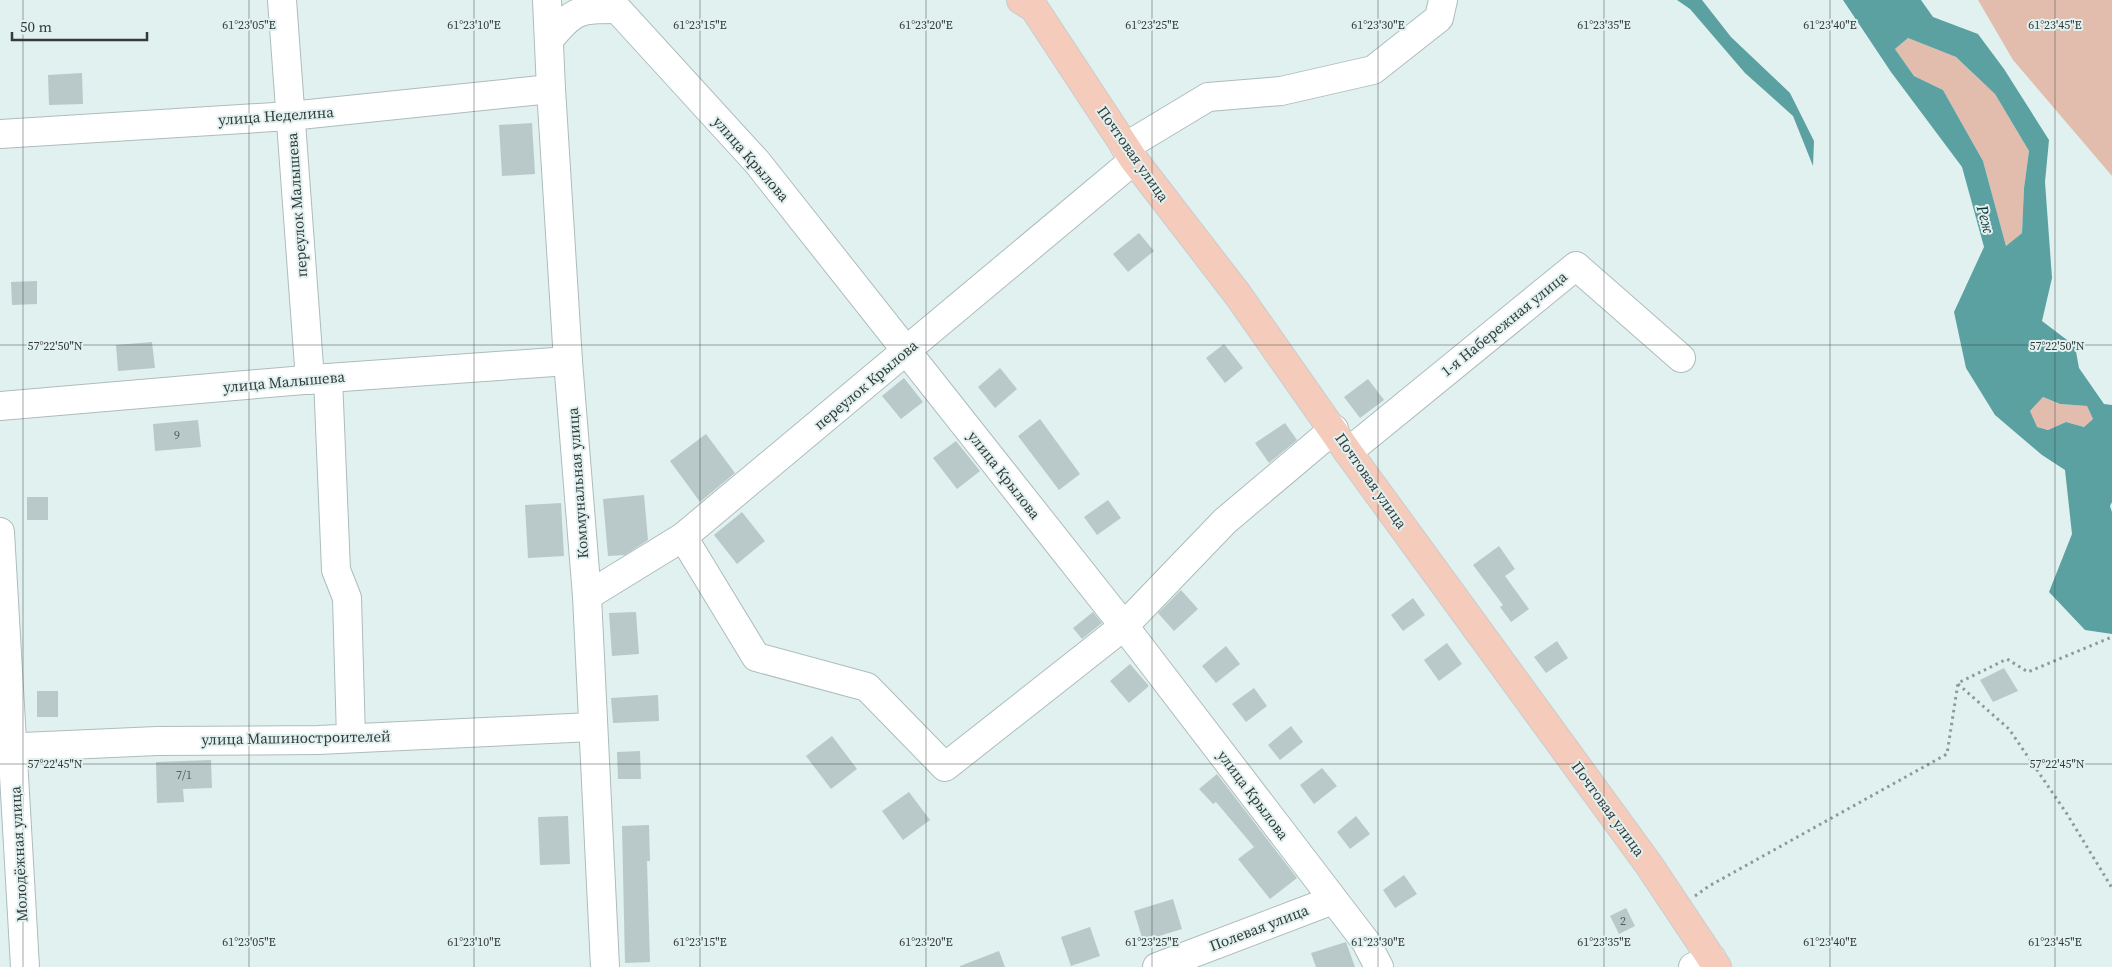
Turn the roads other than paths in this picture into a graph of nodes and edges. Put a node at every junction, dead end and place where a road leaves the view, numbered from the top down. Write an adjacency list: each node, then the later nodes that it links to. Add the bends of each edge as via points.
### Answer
1 (282, 0): 8 (street, переулок Малышева)
2 (548, 0): 6 (street, Коммунальная улица)
3 (1030, 3): 10 (main road, Почтовая улица)
4 (613, 5): 6 (street, via 584,9 564,21); 11 (street, улица Крылова, via 756,162)
5 (1441, 9): 10 (street, переулок Крылова, via 1373,70 1281,91 1208,97)
6 (549, 40): 7 (street, Коммунальная улица)
7 (551, 89): 8 (street, улица Неделина); 13 (street, Коммунальная улица)
8 (290, 116): 9 (street, улица Неделина); 14 (street, переулок Малышева)
9 (0, 134)
10 (1130, 154): 11 (street, переулок Крылова); 16 (main road, Почтовая улица, via 1238,295)
11 (906, 352): 19 (street, переулок Крылова); 21 (street, улица Крылова)
12 (1680, 358): 17 (street, 1-я Набережная улица, via 1576,266)
13 (568, 361): 14 (street, улица Малышева); 20 (street, Коммунальная улица)
14 (319, 379): 15 (street, улица Малышева); 23 (street, переулок Малышева, via 336,570 347,598)
15 (0, 406)
16 (1334, 429): 17 (main road, Почтовая улица); 21 (street, via 1224,520)
17 (1348, 452): 26 (main road, Почтовая улица, via 1643,857 1678,909)
18 (0, 532): 24 (street, Молодёжная улица)
19 (683, 537): 20 (street, переулок Крылова); 21 (street, via 756,658 867,687 945,767)
20 (587, 596): 22 (street, Коммунальная улица)
21 (1124, 626): 25 (street, улица Крылова)
22 (592, 727): 23 (street, улица Машиностроителей); 28 (street, Коммунальная улица)
23 (351, 738): 24 (street, улица Машиностроителей, via 157,741)
24 (7, 748): 27 (street, Молодёжная улица)
25 (1333, 900): 29 (street, Полевая улица); 30 (street, улица Крылова, via 1366,942)
26 (1708, 964)
27 (25, 967)
28 (605, 967)
29 (1157, 967)
30 (1379, 967)

